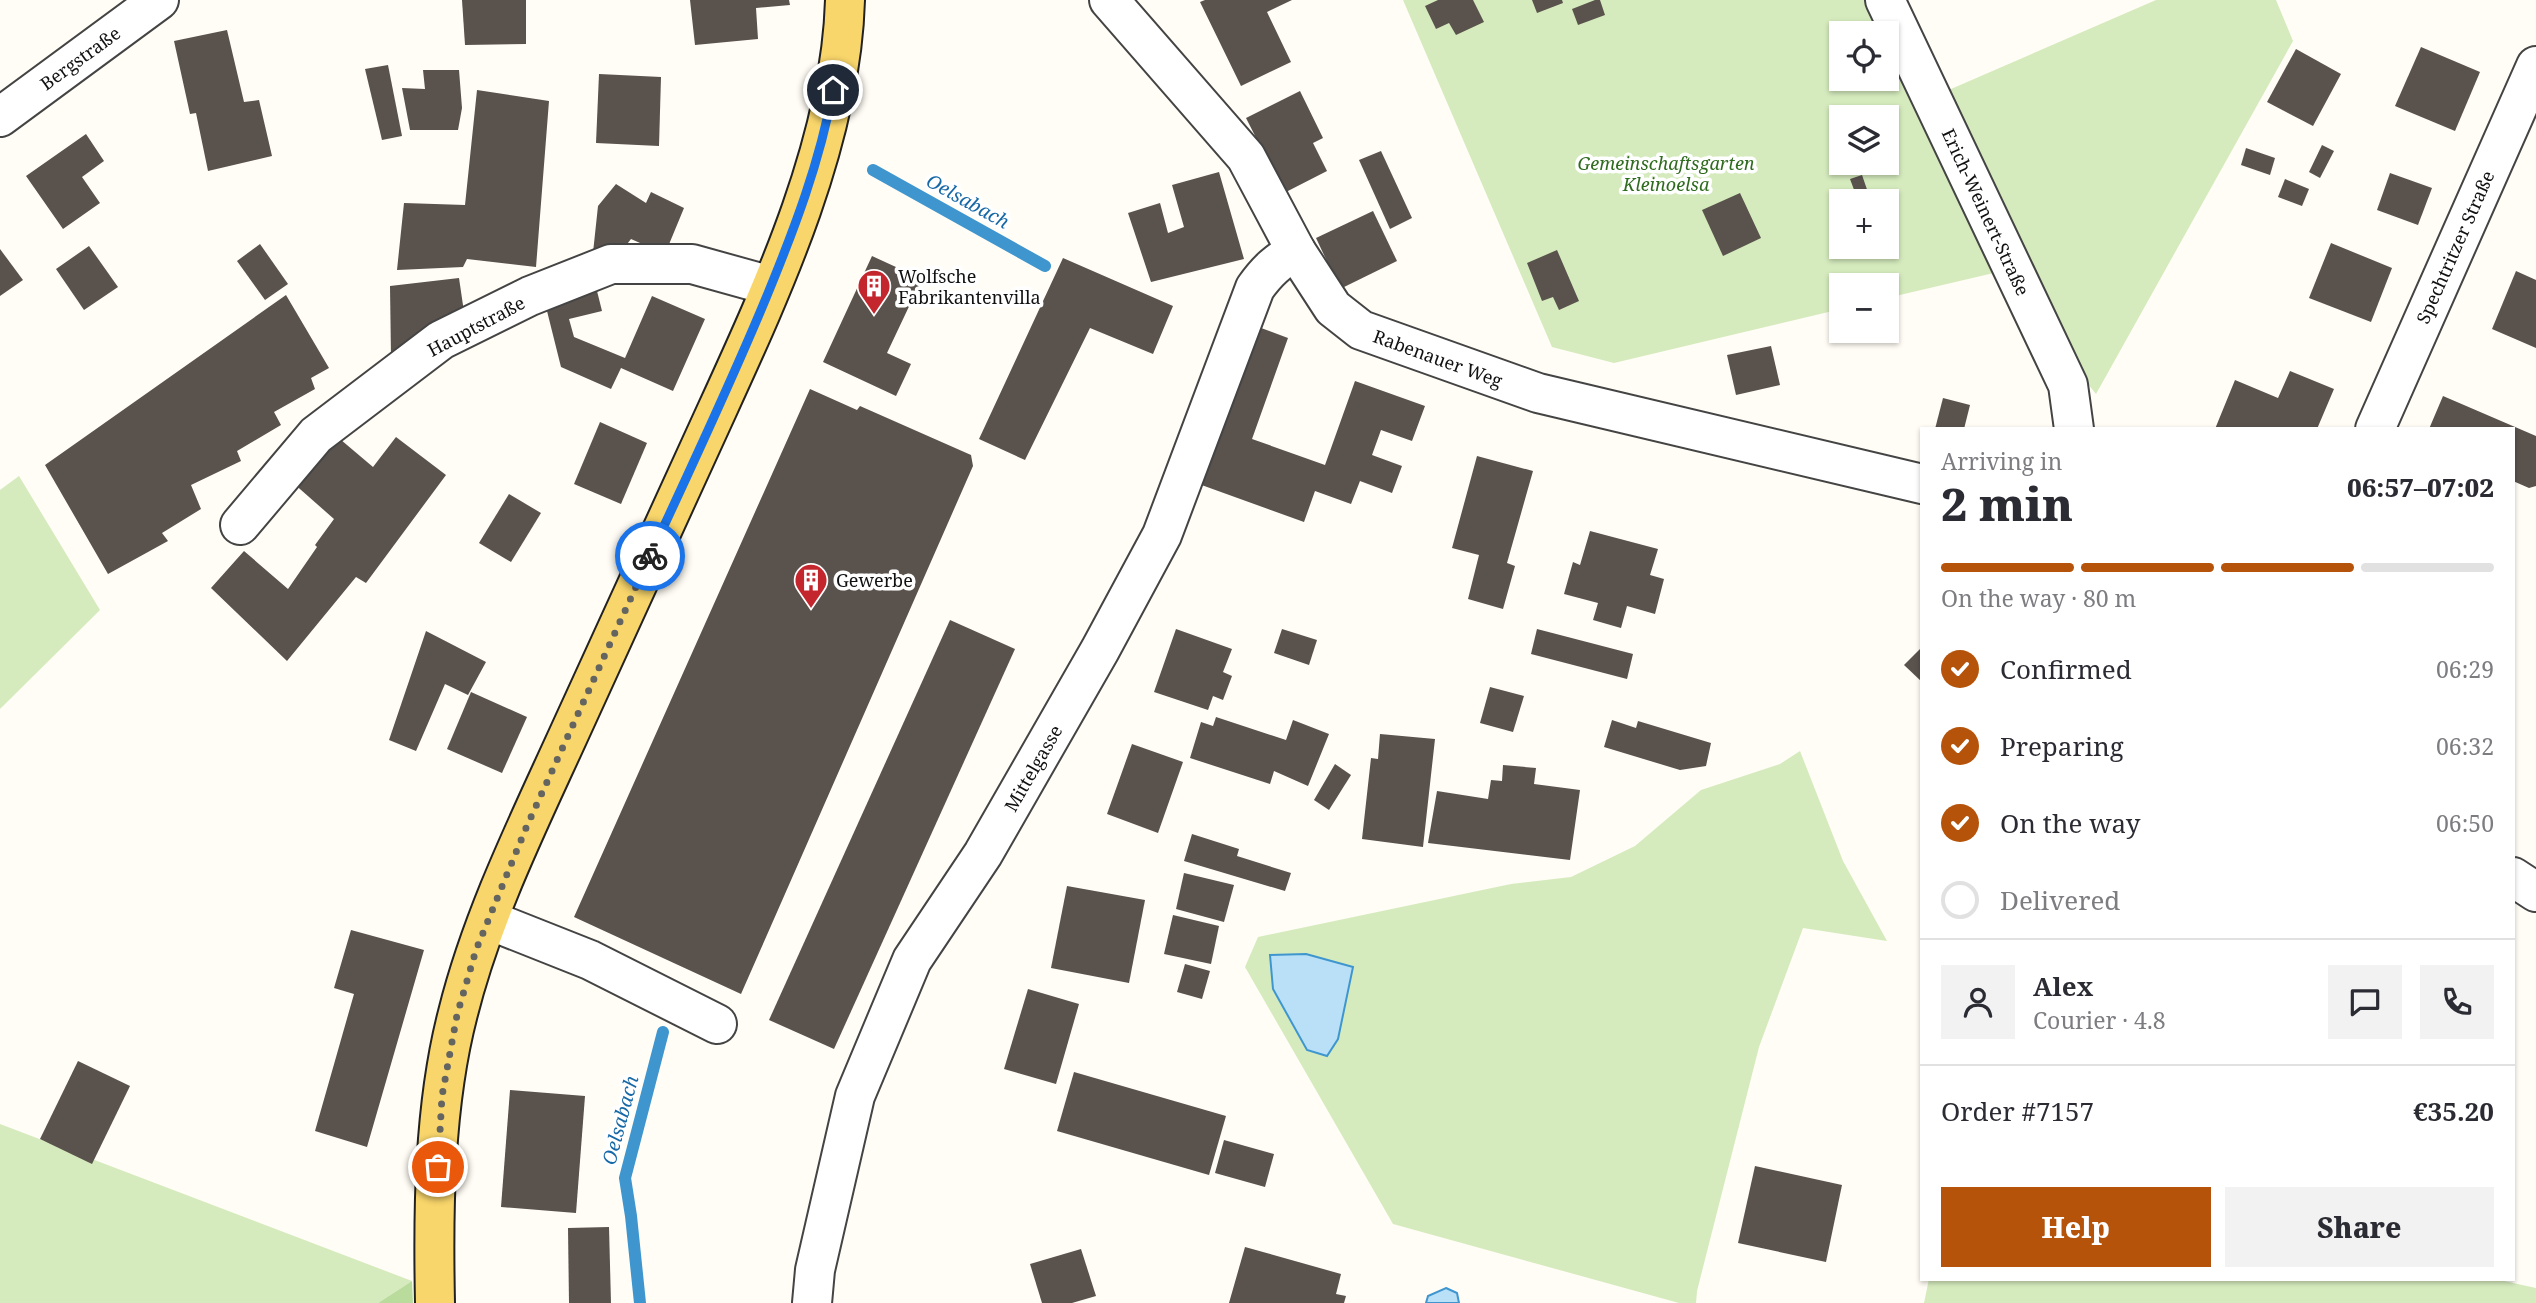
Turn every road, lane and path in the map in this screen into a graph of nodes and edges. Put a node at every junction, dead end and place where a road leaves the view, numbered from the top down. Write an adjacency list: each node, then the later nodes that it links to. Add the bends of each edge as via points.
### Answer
1 (159, 0): 6 (street, Bergstraße)
2 (845, 0): 8 (main road, via 828,117 803,206)
3 (1109, 0): 7 (street, Rabenauer Weg, via 1246,157)
4 (1885, 0): 9 (street, Erich-Weinert-Straße, via 2068,385)
5 (2536, 65): 10 (street, Spechtritzer Straße)
6 (0, 117)
7 (1296, 251): 11 (street, Rabenauer Weg, via 1333,308 1378,337 1538,394); 18 (street, Mittelgasse, via 1274,265 1255,288 1161,535 997,831 912,960 855,1096 815,1270)
8 (771, 286): 12 (street, Hauptstraße, via 692,264 611,264 530,296 442,340 316,435); 15 (main road, via 526,828)
9 (2074, 427)
10 (2376, 427)
11 (1920, 484)
12 (240, 525)
13 (2515, 878): 14 (street)
14 (2536, 892)
15 (489, 920): 16 (street, via 590,960); 17 (main road, via 457,1015 442,1096)
16 (717, 1024)
17 (435, 1303)
18 (812, 1303)

